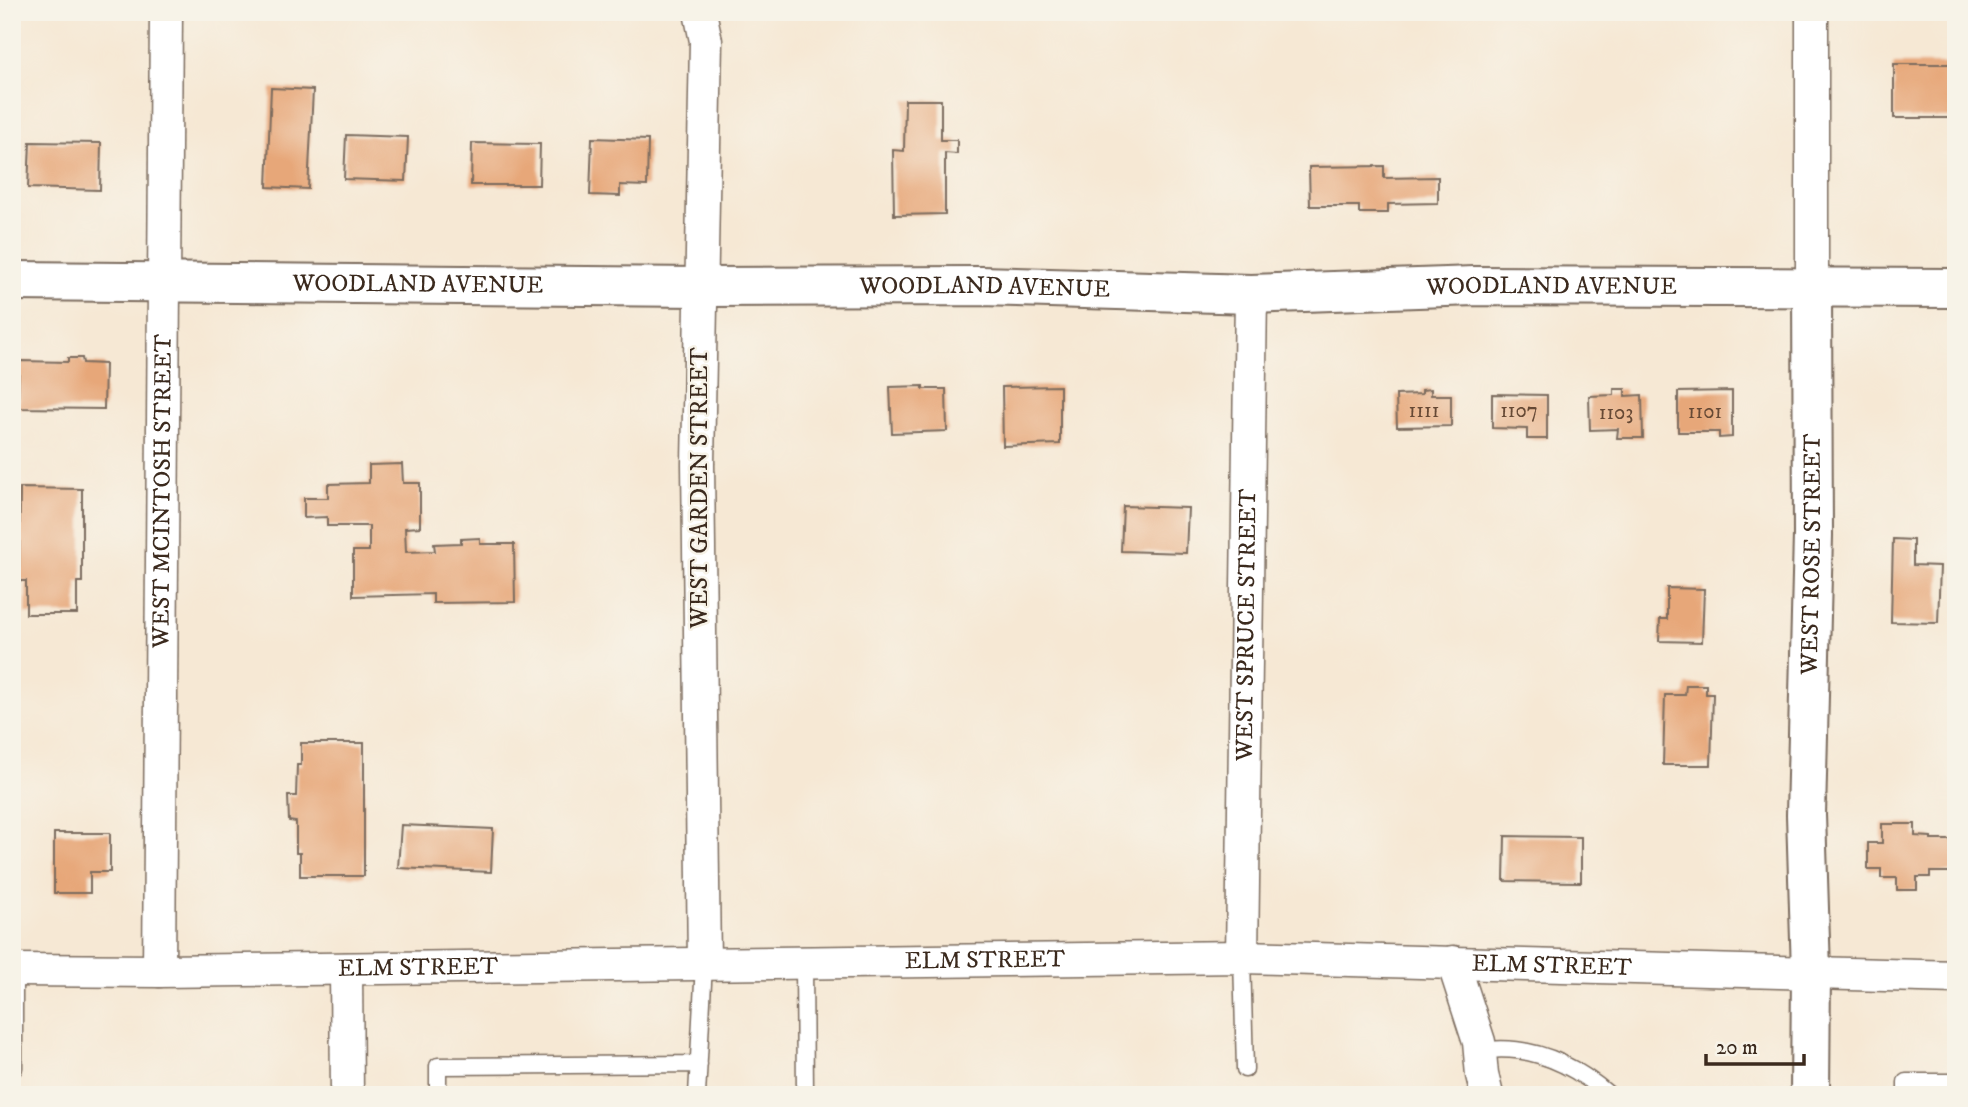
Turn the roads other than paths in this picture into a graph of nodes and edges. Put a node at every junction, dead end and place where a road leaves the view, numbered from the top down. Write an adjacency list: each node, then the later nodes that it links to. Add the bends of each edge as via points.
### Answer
1 (166, 12): 5 (street, WEST MCINTOSH STREET)
2 (700, 12): 6 (street, WEST GARDEN STREET, via 706,41)
3 (1812, 12): 7 (street, WEST ROSE STREET)
4 (12, 281): 5 (street, WOODLAND AVENUE)
5 (163, 282): 6 (street, WOODLAND AVENUE); 16 (street, WEST MCINTOSH STREET)
6 (701, 287): 9 (street, WOODLAND AVENUE, via 981,286); 13 (street, WEST GARDEN STREET, via 698,464)
7 (1812, 287): 8 (street, WOODLAND AVENUE); 9 (street, WOODLAND AVENUE, via 1474,286); 17 (street, WEST ROSE STREET, via 1813,535 1806,815)
8 (1956, 288)
9 (1251, 293): 10 (street, WEST SPRUCE STREET)
10 (1242, 957): 11 (street, ELM STREET); 12 (street, ELM STREET); 22 (lane)
11 (1453, 962): 17 (street, ELM STREET); 19 (street)
12 (804, 963): 13 (street, ELM STREET); 27 (lane)
13 (704, 964): 14 (street, ELM STREET); 20 (lane)
14 (346, 969): 16 (street, ELM STREET); 24 (street)
15 (13, 970): 16 (street, ELM STREET); 21 (lane)
16 (159, 971)
17 (1811, 971): 18 (street, ELM STREET); 30 (street, WEST ROSE STREET)
18 (1956, 977)
19 (1480, 1051): 28 (street); 29 (lane, via 1528,1051 1560,1061)
20 (699, 1064): 25 (lane, via 438,1066); 26 (lane)
21 (14, 1068)
22 (1245, 1069)
23 (1956, 1082): 31 (lane, via 1906,1082)
24 (347, 1095)
25 (438, 1095)
26 (697, 1095)
27 (805, 1095)
28 (1487, 1095)
29 (1609, 1095)
30 (1810, 1095)
31 (1906, 1095)

